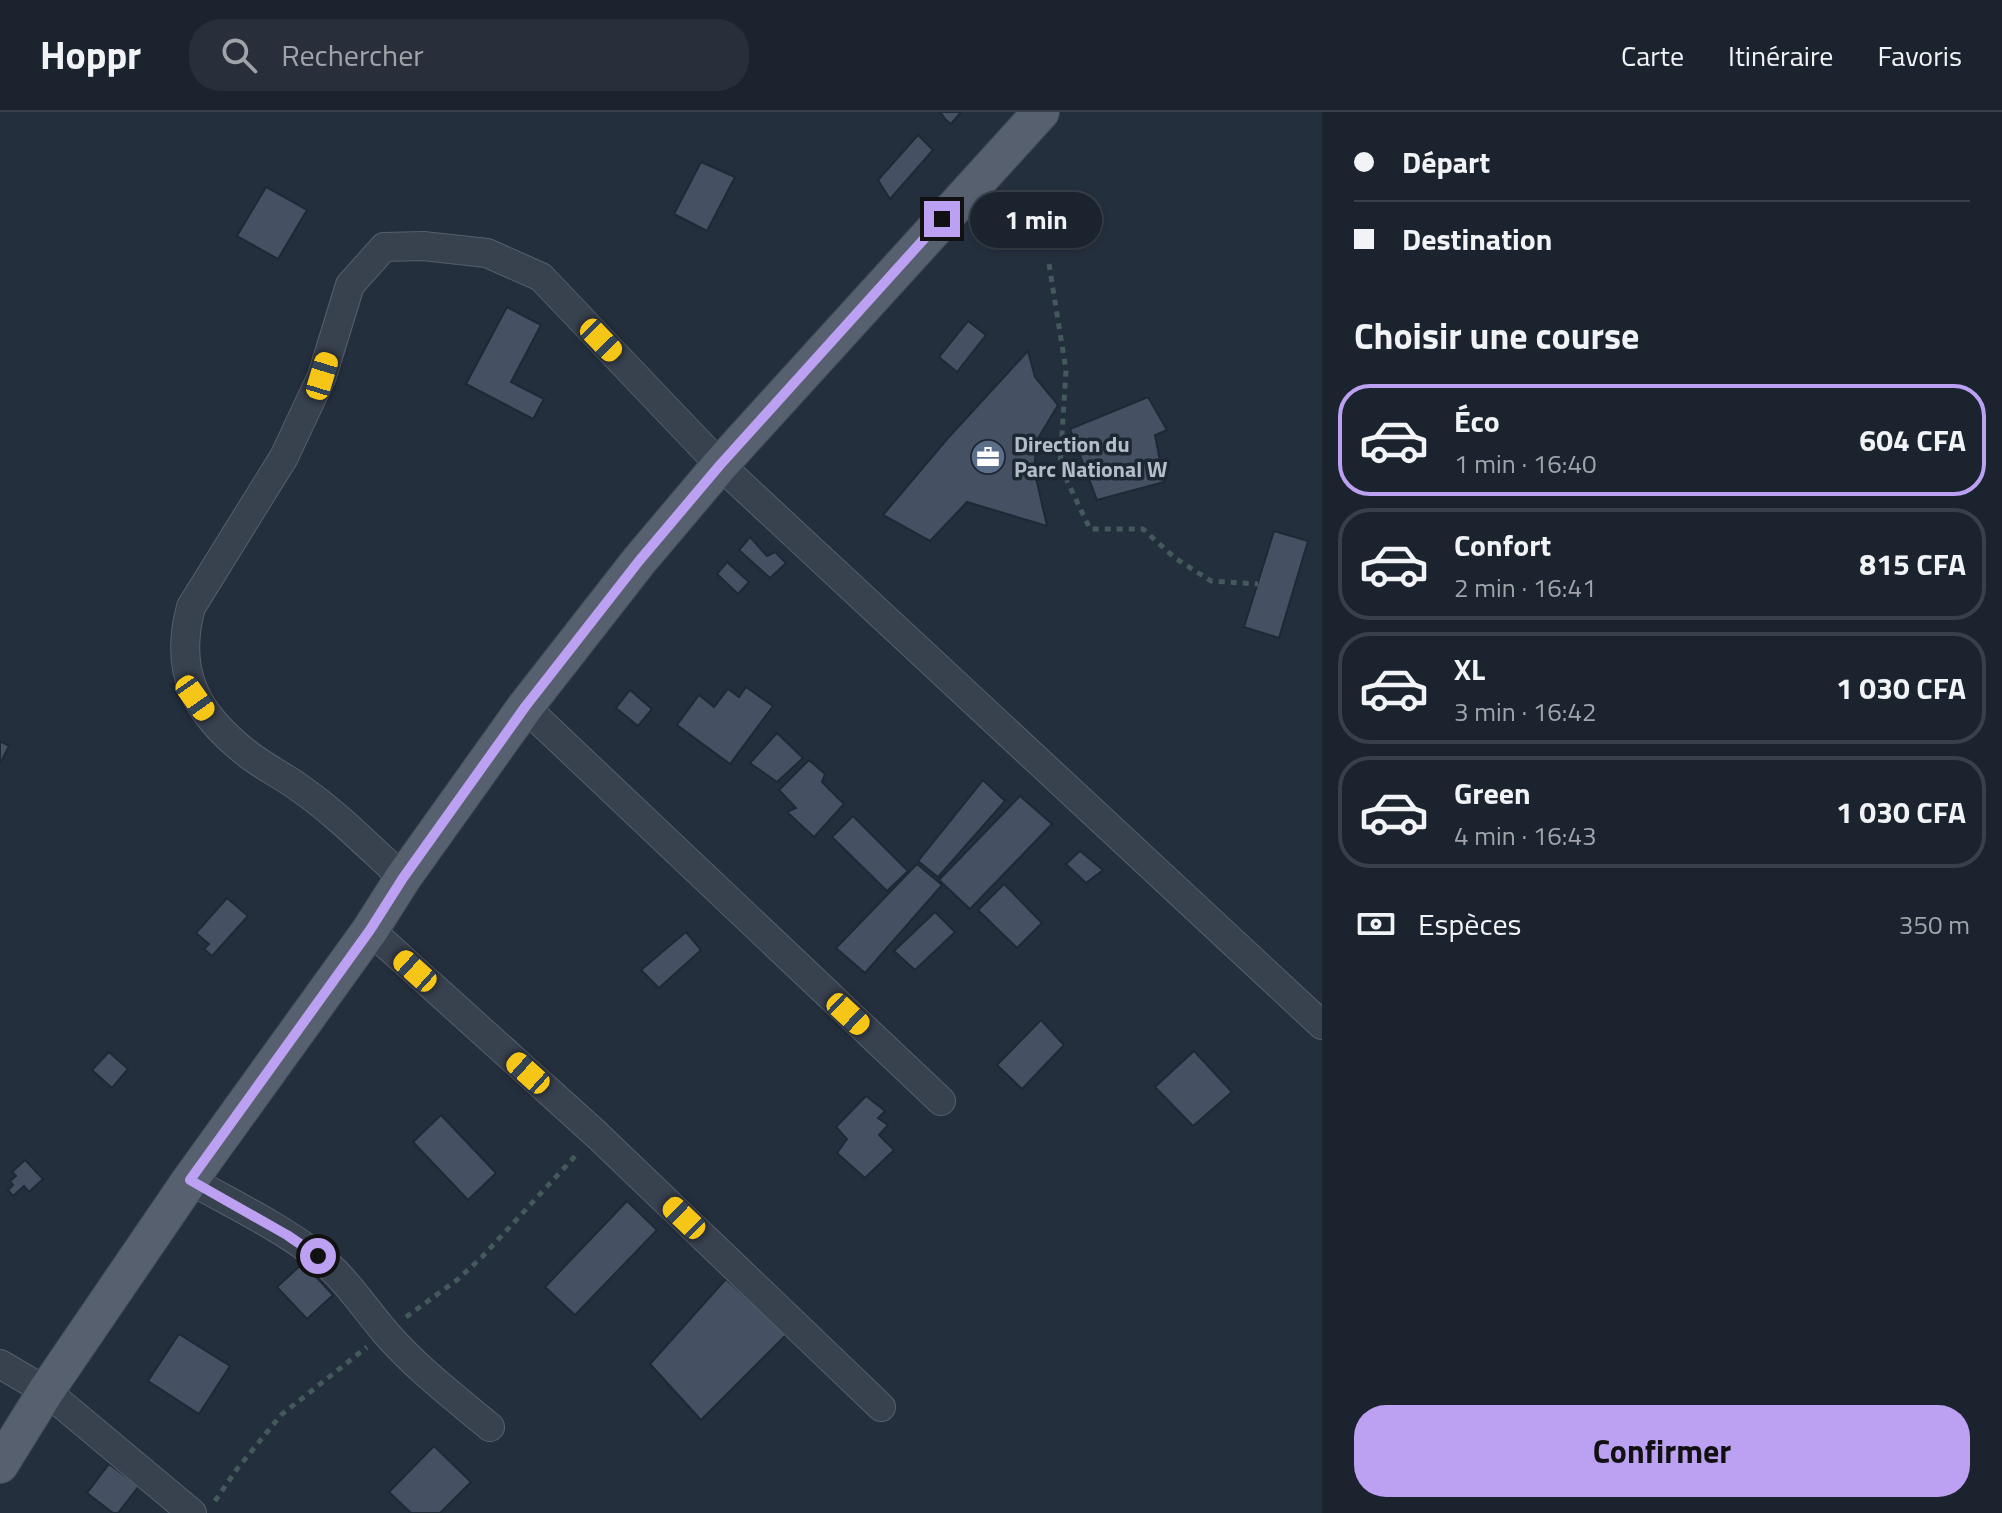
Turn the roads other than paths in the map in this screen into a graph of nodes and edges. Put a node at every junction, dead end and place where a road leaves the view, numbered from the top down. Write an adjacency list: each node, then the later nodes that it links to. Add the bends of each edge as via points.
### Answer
1 (1041, 112): 2 (main road)
2 (720, 465): 3 (main road); 4 (street, via 541,277 487,253 384,247 350,285 322,376 284,457 191,607 185,650 195,698 210,719 249,755 321,804); 6 (street)
3 (525, 707): 4 (main road); 7 (street)
4 (403, 878): 5 (main road)
5 (370, 930): 8 (main road); 11 (street, via 596,1134)
6 (1322, 1025)
7 (941, 1101)
8 (190, 1180): 10 (main road); 12 (street, via 318,1256 420,1368)
9 (0, 1364): 10 (street)
10 (46, 1391): 13 (main road); 14 (street)
11 (881, 1407)
12 (490, 1427)
13 (0, 1465)
14 (192, 1513)

